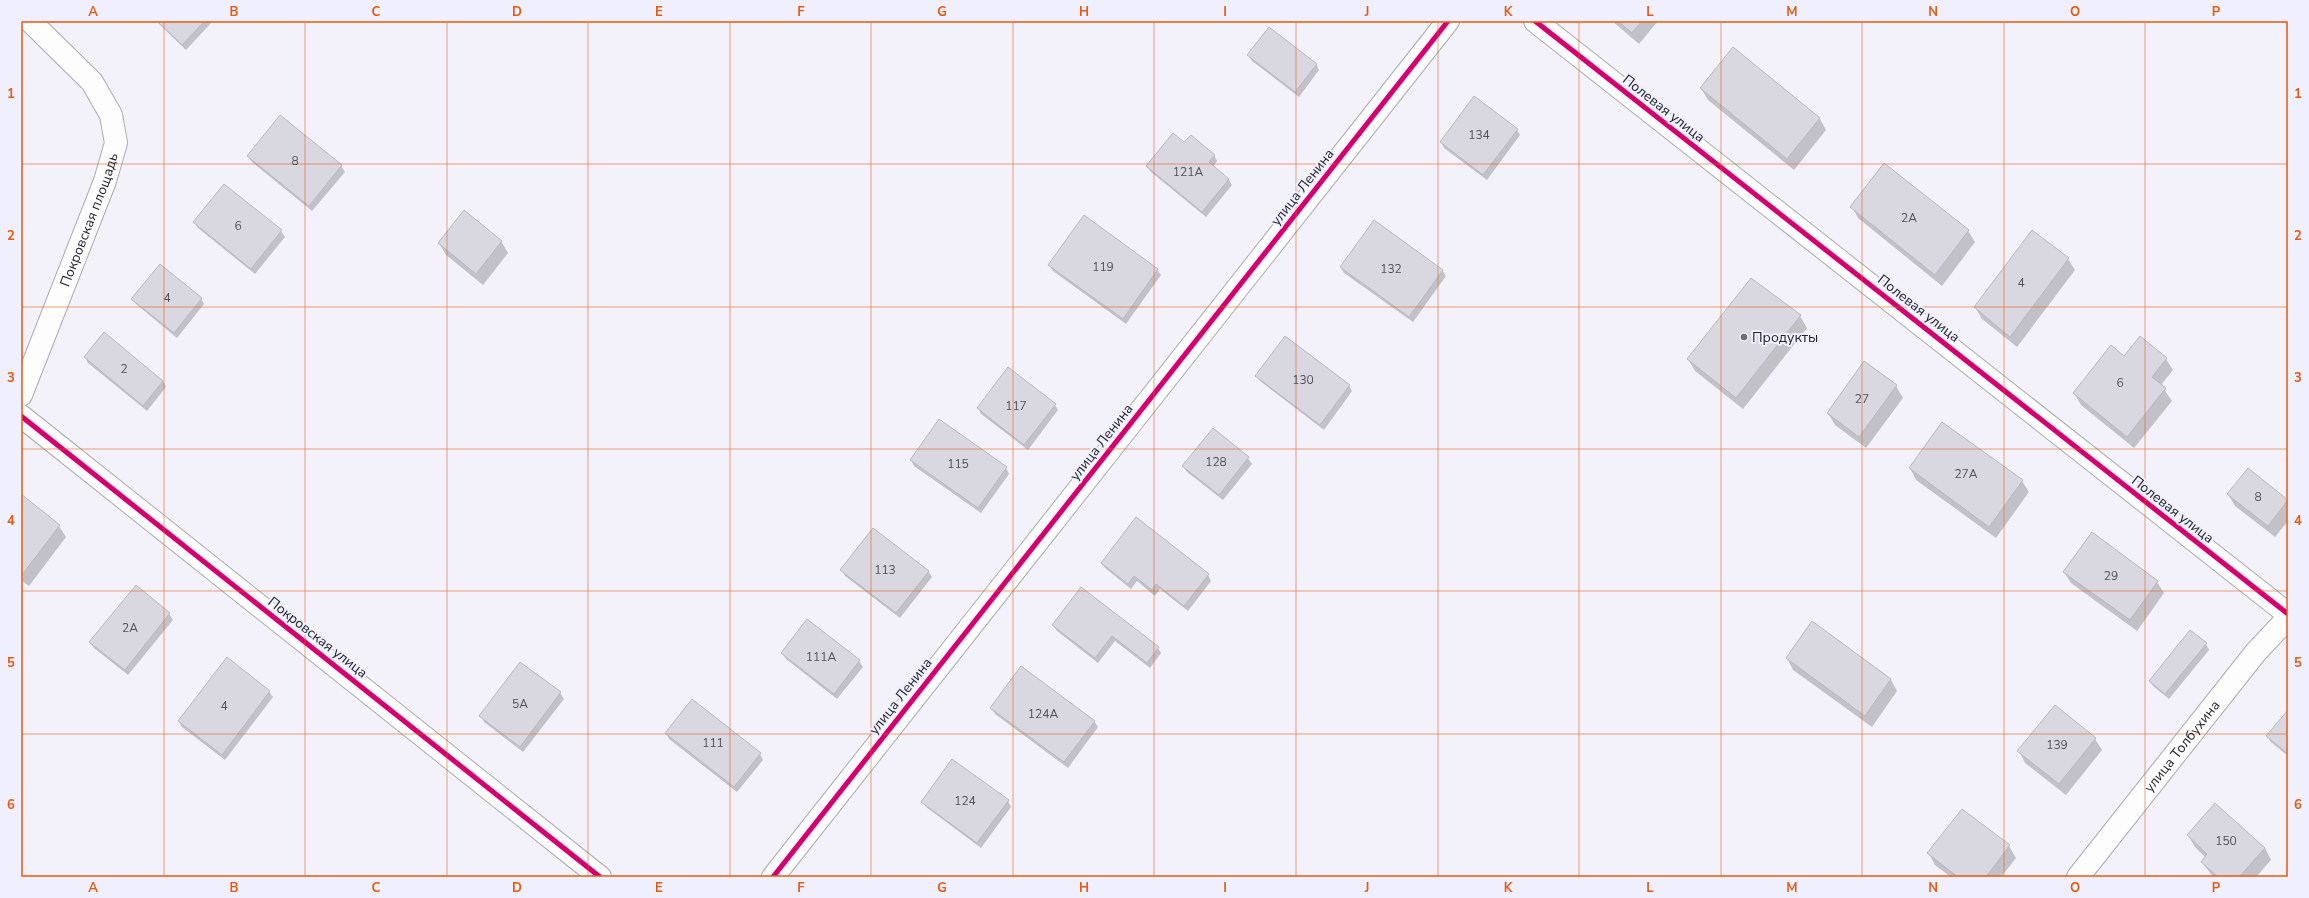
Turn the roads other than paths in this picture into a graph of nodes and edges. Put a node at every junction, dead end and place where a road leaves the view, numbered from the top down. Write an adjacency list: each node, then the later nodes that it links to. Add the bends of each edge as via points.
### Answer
1 (30, 21): 4 (street, Покровская площадь, via 92,82 111,115 116,143 105,181)
2 (1448, 21): 9 (street, улица Ленина)
3 (1535, 21): 6 (street, Полевая улица)
4 (21, 395)
5 (21, 416): 8 (street, Покровская улица)
6 (2288, 614)
7 (2288, 618): 10 (street, улица Толбухина, via 2256,652)
8 (600, 877)
9 (773, 877)
10 (2078, 877)

